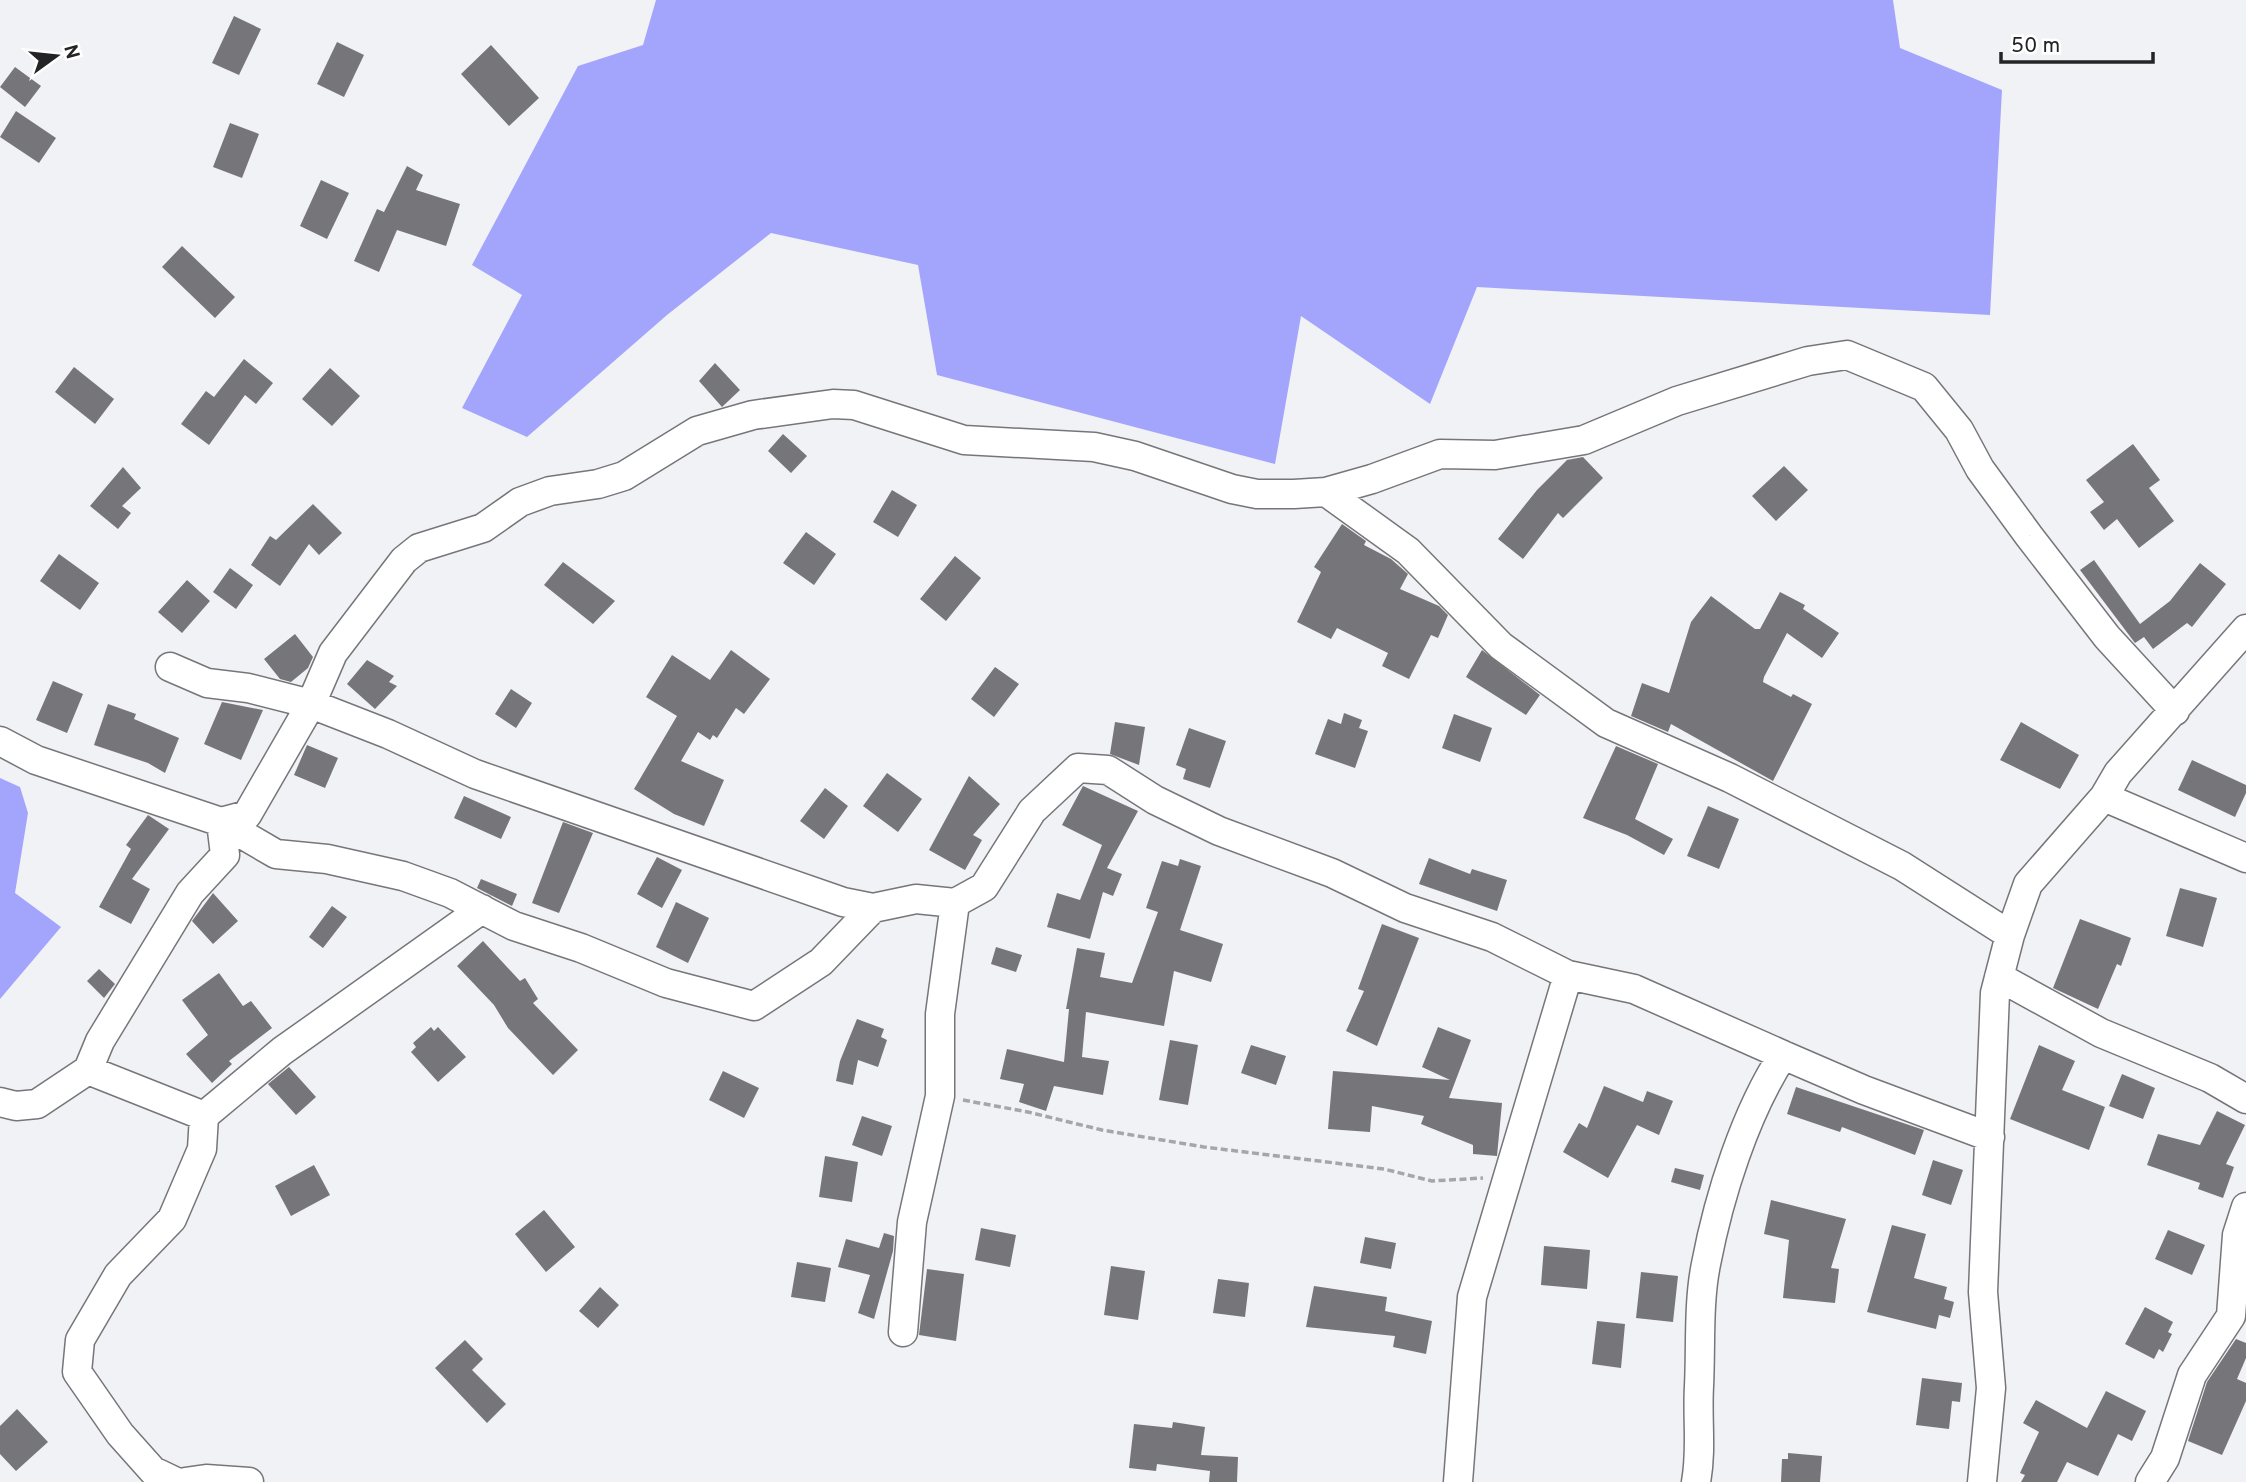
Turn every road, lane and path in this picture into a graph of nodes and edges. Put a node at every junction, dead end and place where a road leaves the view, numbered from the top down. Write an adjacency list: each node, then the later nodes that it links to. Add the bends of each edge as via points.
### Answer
1 (1326, 492): 4 (street, via 1257,495 1094,447 964,440 854,405 725,420 696,431 624,476 550,491 520,502 483,528 418,548 332,653); 5 (street, via 1440,454 1495,455 1584,440 1677,401 1808,361 1847,355 1924,387 2106,637); 13 (street, via 1408,551 1501,646 1606,723 1730,778 1902,866)
2 (2246, 629): 5 (street)
3 (170, 667): 4 (street, via 207,683)
4 (311, 704): 8 (street, via 247,815); 11 (street, via 475,774 843,902)
5 (2175, 710): 7 (street, via 2118,774)
6 (0, 741): 8 (street, via 36,760)
7 (2104, 797): 9 (street); 13 (street, via 2028,884)
8 (221, 822): 12 (street, via 276,854 327,859 403,876); 17 (street, via 225,855 190,893 100,1041)
9 (2246, 858)
10 (955, 903): 11 (street, via 916,899); 14 (street, via 984,887 1032,811 1053,789 1078,768 1108,770 1155,800 1219,831 1332,873 1405,908 1492,937); 18 (street, via 940,1014)
11 (873, 908): 12 (street, via 821,962 754,1006 666,983 514,926)
12 (482, 909): 21 (street, via 282,1051)
13 (2010, 935): 15 (street)
14 (1568, 975): 16 (street, via 1634,989); 23 (street)
15 (1999, 976): 19 (street, via 2101,1033); 22 (street)
16 (1783, 1055): 22 (street); 30 (street, via 1766,1081 1728,1181 1705,1266 1698,1394 1701,1457)
17 (88, 1070): 20 (street, via 37,1104); 21 (street)
18 (940, 1096): 23 (path, via 1102,1130 1384,1169 1432,1181); 25 (street, via 912,1222)
19 (2246, 1099)
20 (0, 1102)
21 (204, 1116): 26 (street, via 202,1149 172,1219 118,1275 80,1340 77,1372 120,1434 153,1471)
22 (1990, 1137): 31 (street, via 1983,1292 1991,1388)
23 (1506, 1177): 29 (street, via 1472,1297)
24 (2246, 1207): 32 (street, via 2237,1235 2231,1316 2192,1375 2165,1458)
25 (903, 1332)
26 (176, 1482)
27 (185, 1482): 28 (street)
28 (249, 1482)
29 (1458, 1482)
30 (1696, 1482)
31 (1982, 1482)
32 (2150, 1482)

